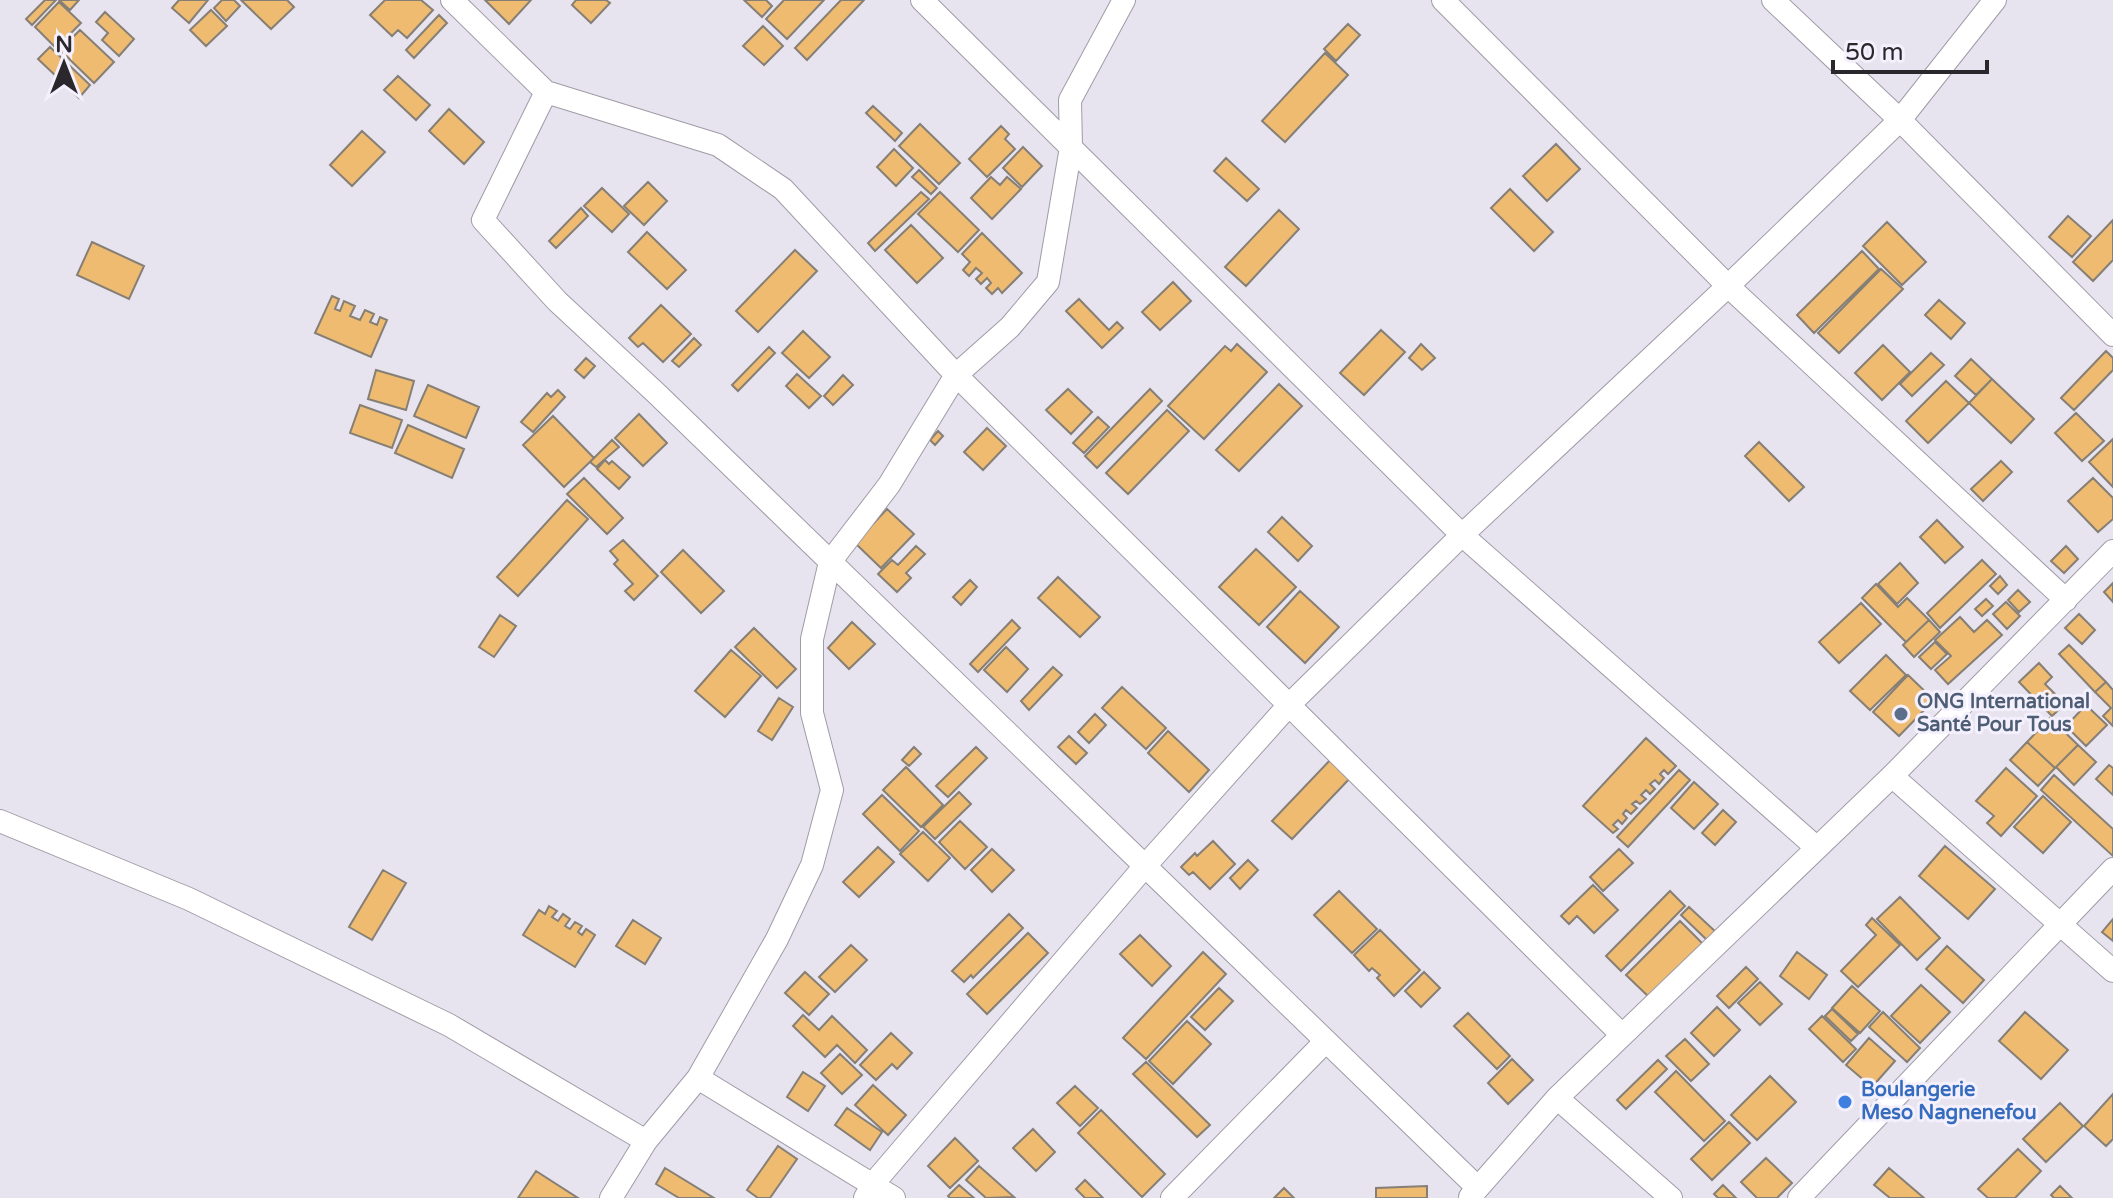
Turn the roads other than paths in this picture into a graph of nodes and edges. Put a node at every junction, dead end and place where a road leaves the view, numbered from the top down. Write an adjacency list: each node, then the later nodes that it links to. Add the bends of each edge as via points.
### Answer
1 (452, 0): 7 (street)
2 (922, 0): 9 (street)
3 (1124, 0): 9 (street, via 1070,100)
4 (1443, 0): 10 (street)
5 (1773, 0): 8 (street)
6 (1995, 0): 8 (street)
7 (546, 92): 12 (street, via 718,145 770,180); 15 (street, via 483,220 557,301)
8 (1900, 120): 10 (street); 11 (street)
9 (1071, 147): 12 (street, via 1048,282 1010,327); 13 (street)
10 (1728, 286): 13 (street); 16 (street)
11 (2113, 335)
12 (956, 375): 15 (street, via 889,485); 17 (street)
13 (1462, 535): 17 (street); 20 (street)
14 (2113, 551): 16 (street)
15 (830, 562): 21 (street); 27 (street, via 812,639 812,713 832,790 812,865 777,939)
16 (2066, 600): 18 (street)
17 (1289, 705): 21 (street); 25 (street)
18 (1892, 776): 20 (street); 23 (street)
19 (0, 821): 29 (street, via 189,899 449,1025)
20 (1817, 848): 25 (street)
21 (1145, 866): 26 (street); 30 (street)
22 (2113, 869): 23 (street)
23 (2059, 923): 24 (street); 36 (street)
24 (2113, 971)
25 (1622, 1035): 28 (street)
26 (1326, 1041): 31 (street); 34 (street)
27 (698, 1078): 29 (street); 30 (street)
28 (1557, 1098): 31 (street); 35 (street)
29 (646, 1141): 32 (street)
30 (869, 1192): 33 (street)
31 (1473, 1193)
32 (611, 1198)
33 (894, 1198)
34 (1172, 1198)
35 (1671, 1198)
36 (1799, 1198)

